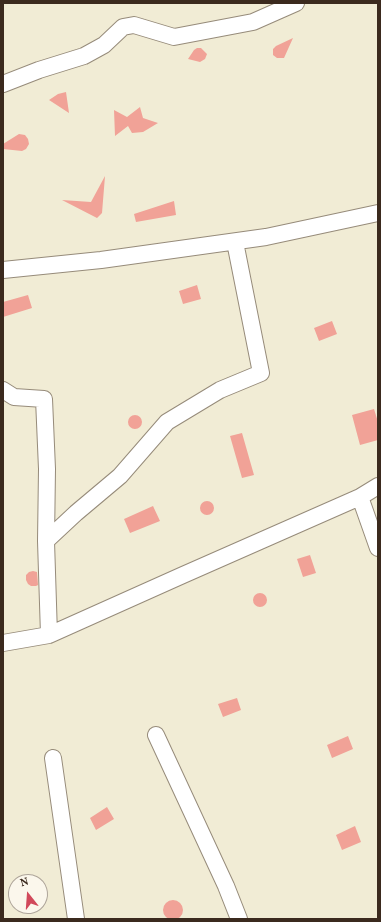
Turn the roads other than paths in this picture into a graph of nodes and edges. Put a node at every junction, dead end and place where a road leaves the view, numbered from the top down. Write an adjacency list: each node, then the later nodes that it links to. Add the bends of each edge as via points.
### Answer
1 (296, 3): 2 (street, via 254,22 174,37 134,25 123,27 104,45 84,56)
2 (3, 84)
3 (378, 213): 4 (street)
4 (235, 242): 5 (street); 9 (street, via 261,373 220,390 167,422 120,476)
5 (3, 270)
6 (3, 390): 9 (street, via 14,397 44,399 47,469)
7 (378, 486): 8 (street)
8 (360, 497): 10 (street); 11 (street)
9 (46, 540): 11 (street)
10 (378, 548)
11 (49, 635): 12 (street)
12 (3, 643)
13 (156, 735): 16 (street)
14 (53, 758): 15 (street)
15 (76, 919)
16 (239, 919)

